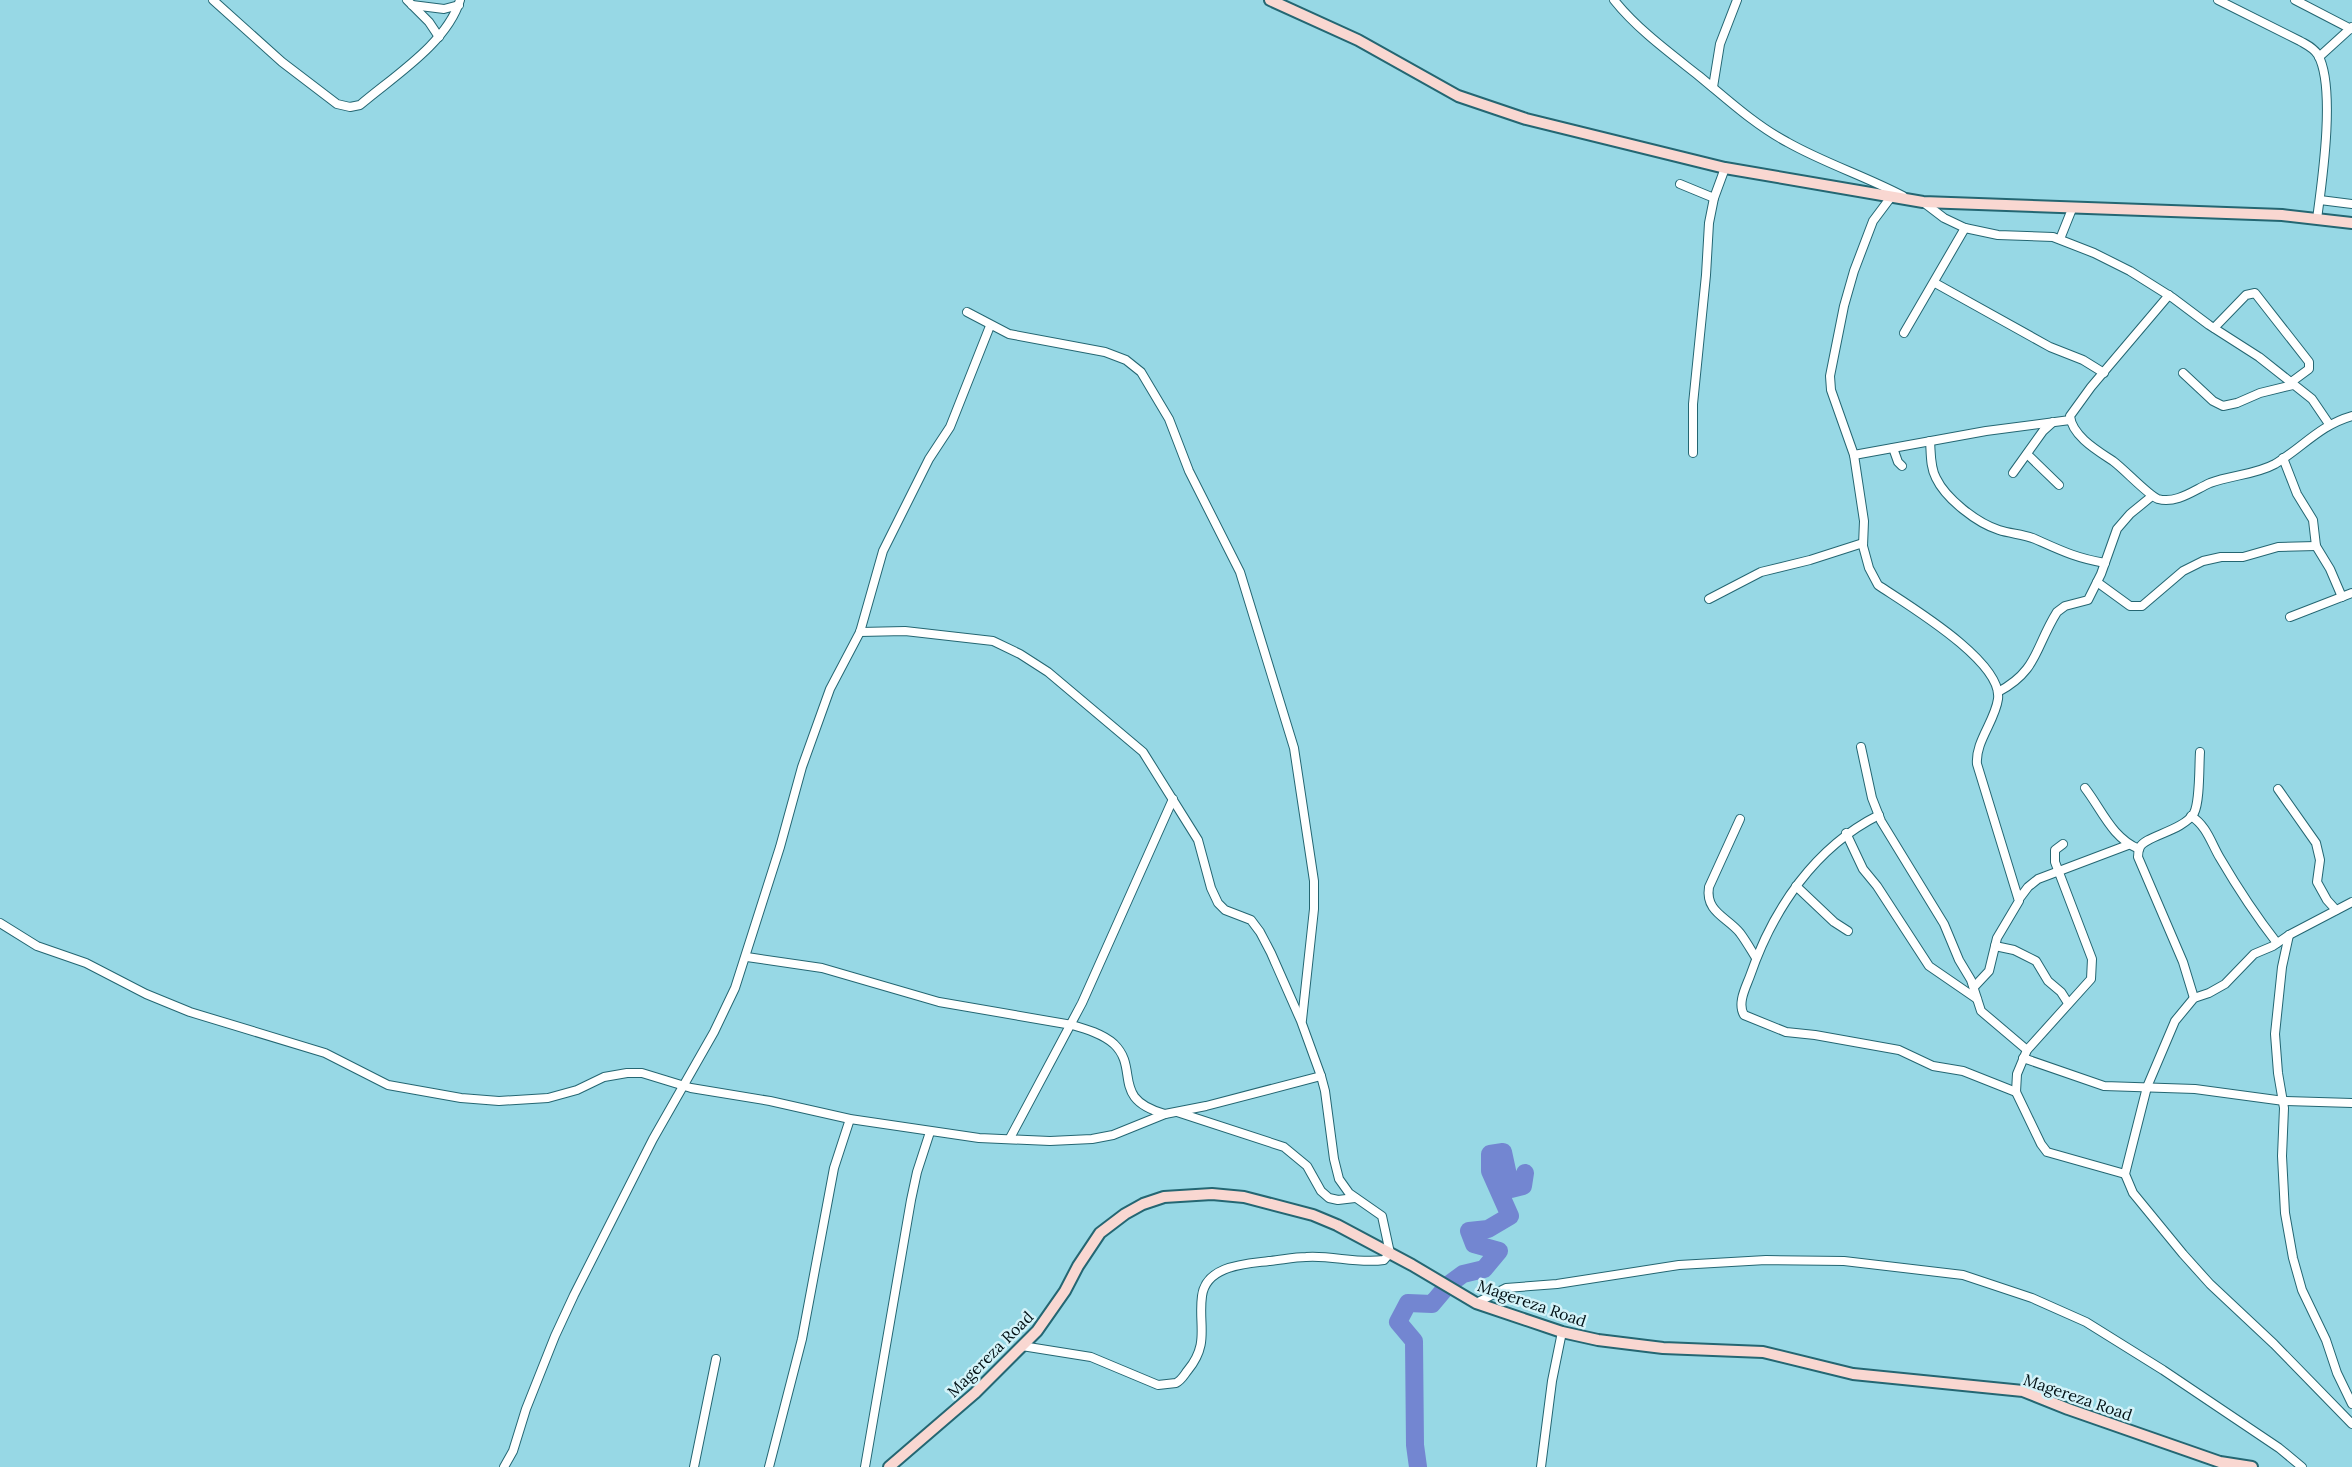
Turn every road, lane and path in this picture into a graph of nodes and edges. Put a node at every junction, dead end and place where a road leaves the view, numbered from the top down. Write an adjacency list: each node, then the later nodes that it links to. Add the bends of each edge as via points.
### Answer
1 (213, 0): 10 (street, via 289,67 337,104 350,107 360,105)
2 (1270, 0): 13 (street, via 1358,40 1458,96 1526,119)
3 (1614, 0): 12 (street)
4 (1737, 0): 12 (street, via 1717,55)
5 (2218, 0): 11 (street, via 2300,41)
6 (2295, 0): 9 (street)
7 (410, 2): 8 (street, via 444,9); 10 (street)
8 (459, 2): 10 (street)
9 (2351, 28): 11 (street)
10 (439, 37)
11 (2319, 57): 18 (street, via 2327,102)
12 (1713, 87): 17 (street, via 1784,141)
13 (1725, 168): 15 (street); 16 (street)
14 (1680, 184): 16 (street)
15 (1891, 197): 17 (street); 43 (street, via 1873,221 1862,247 1832,361 1831,390)
16 (1714, 198): 41 (street, via 1708,223 1693,404)
17 (1909, 200): 19 (street)
18 (2319, 200): 20 (street); 22 (street)
19 (1923, 202): 21 (street); 24 (street)
20 (2352, 204)
21 (2072, 209): 22 (street); 25 (street)
22 (2317, 219): 23 (street)
23 (2352, 223)
24 (1965, 228): 25 (street, via 1998,235); 26 (street)
25 (2060, 239): 27 (street, via 2111,261)
26 (1935, 283): 31 (street); 32 (street)
27 (2169, 295): 30 (street); 32 (street)
28 (968, 312): 29 (street)
29 (990, 326): 57 (street, via 951,427 929,459 883,550); 87 (street, via 1010,334 1105,352 1136,366 1169,419 1189,471 1240,572 1294,748 1312,870 1314,909)
30 (2214, 328): 34 (street); 34 (street, via 2246,295 2255,293 2309,362 2309,369)
31 (1904, 333)
32 (2104, 373): 36 (street, via 2074,409)
33 (2183, 373): 34 (street, via 2223,406)
34 (2292, 384): 38 (street, via 2314,401)
35 (2352, 416): 38 (street)
36 (2070, 420): 37 (street); 48 (street, via 2090,445)
37 (2053, 422): 39 (street); 42 (street)
38 (2329, 424): 44 (street)
39 (1930, 441): 40 (street); 51 (street, via 1935,477 1970,514 1998,530 2035,539 2080,559)
40 (1893, 448): 43 (street); 45 (street)
41 (1693, 453)
42 (2027, 454): 46 (street); 47 (street)
43 (1854, 455): 49 (street, via 1862,503)
44 (2283, 458): 48 (street, via 2263,469 2211,483 2182,497 2164,500); 50 (street, via 2297,494 2313,520)
45 (1902, 466)
46 (2013, 473)
47 (2059, 485)
48 (2152, 496): 51 (street, via 2117,529)
49 (1863, 543): 55 (street, via 1761,572); 58 (street, via 1878,585 1946,631 1987,672)
50 (2316, 546): 52 (street, via 2278,547 2243,557 2221,556 2202,561 2183,571 2142,606 2130,606); 54 (street)
51 (2105, 563): 52 (street)
52 (2097, 582): 58 (street, via 2088,600 2057,612 2024,675)
53 (2352, 593): 54 (street)
54 (2342, 597): 56 (street)
55 (1709, 599)
56 (2290, 617)
57 (860, 632): 63 (street, via 905,630 993,641 1020,654 1135,743); 81 (street, via 838,671 802,766)
58 (1998, 692): 73 (street, via 1977,764)
59 (1861, 747): 64 (street)
60 (2200, 752): 65 (street, via 2196,806)
61 (2085, 788): 69 (street, via 2113,831)
62 (2278, 789): 75 (street, via 2316,843 2320,860 2317,882)
63 (1173, 800): 87 (street, via 1198,840 1218,903 1225,910 1249,918 1260,932); 88 (street)
64 (1879, 815): 67 (street); 83 (street, via 1944,924)
65 (2191, 816): 70 (street); 79 (street, via 2209,836)
66 (1740, 819): 82 (street, via 1710,887 1709,900 1715,912 1739,932)
67 (1846, 833): 72 (street); 85 (street, via 1867,875 1929,966)
68 (2063, 844): 71 (street, via 2054,853)
69 (2128, 845): 70 (street); 71 (street)
70 (2139, 849): 84 (street, via 2142,870 2183,962)
71 (2058, 872): 73 (street, via 2032,884); 86 (street, via 2093,970 2087,985)
72 (1797, 886): 77 (street); 82 (street)
73 (2019, 899): 80 (street)
74 (2352, 902): 75 (street)
75 (2336, 910): 78 (street)
76 (0, 923): 92 (street, via 36,946 86,963 146,994 190,1012 325,1053 388,1085 499,1101 548,1098 604,1077 627,1073 642,1073)
77 (1848, 931)
78 (2289, 935): 79 (street); 95 (street, via 2276,1034)
79 (2277, 943): 84 (street, via 2254,954 2225,984)
80 (1995, 946): 83 (street, via 1989,970); 86 (street, via 2023,953 2036,961)
81 (747, 957): 88 (street, via 822,968 939,1002); 92 (street, via 729,1002)
82 (1756, 958): 94 (street, via 1743,996 1744,1015 1786,1032 1899,1050 1934,1066 1963,1071)
83 (1974, 987): 85 (street)
84 (2194, 998): 93 (street, via 2175,1021)
85 (1977, 999): 89 (street, via 1982,1011)
86 (2068, 1003): 89 (street)
87 (1301, 1021): 91 (street)
88 (1072, 1025): 98 (street, via 1113,1042 1135,1098); 101 (street)
89 (2027, 1050): 90 (street)
90 (2023, 1058): 93 (street, via 2104,1086); 94 (street)
91 (1321, 1076): 97 (street); 103 (street, via 1337,1172)
92 (684, 1085): 99 (street); 111 (street, via 555,1335)
93 (2147, 1087): 95 (street); 102 (street)
94 (2016, 1092): 102 (street, via 2047,1152)
95 (2284, 1101): 96 (street); 109 (street, via 2285,1213 2293,1258 2307,1304)
96 (2352, 1103)
97 (1175, 1112): 98 (street); 103 (street, via 1284,1147 1307,1166 1329,1198)
98 (1165, 1114): 101 (street, via 1113,1135 1092,1139)
99 (850, 1119): 100 (street); 113 (street, via 834,1168 802,1339)
100 (930, 1132): 101 (street); 114 (street, via 911,1200)
101 (1010, 1138)
102 (2125, 1174): 110 (street, via 2133,1193 2183,1254)
103 (1355, 1198): 104 (street, via 1380,1214)
104 (1390, 1253): 105 (street, Magereza Road); 107 (street, Magereza Road, via 1313,1215 1254,1199 1212,1194 1164,1197 1125,1214 1100,1233 1065,1291); 107 (street, via 1379,1261 1307,1256 1234,1266 1221,1272 1203,1289 1202,1342 1194,1364 1176,1383 1158,1385 1091,1357)
105 (1476, 1303): 106 (street, Magereza Road); 118 (street, via 1506,1288 1679,1265 1844,1260 1963,1275 2086,1322 2163,1370)
106 (1562, 1332): 116 (street); 117 (street, Magereza Road, via 1663,1348 1763,1352 1853,1374 2023,1391 2220,1462)
107 (1022, 1346): 115 (street, Magereza Road, via 975,1393)
108 (716, 1359): 112 (street)
109 (2352, 1404)
110 (2352, 1424)
111 (504, 1467)
112 (694, 1467)
113 (769, 1467)
114 (865, 1467)
115 (889, 1467)
116 (1541, 1467)
117 (2252, 1467)
118 (2302, 1467)

